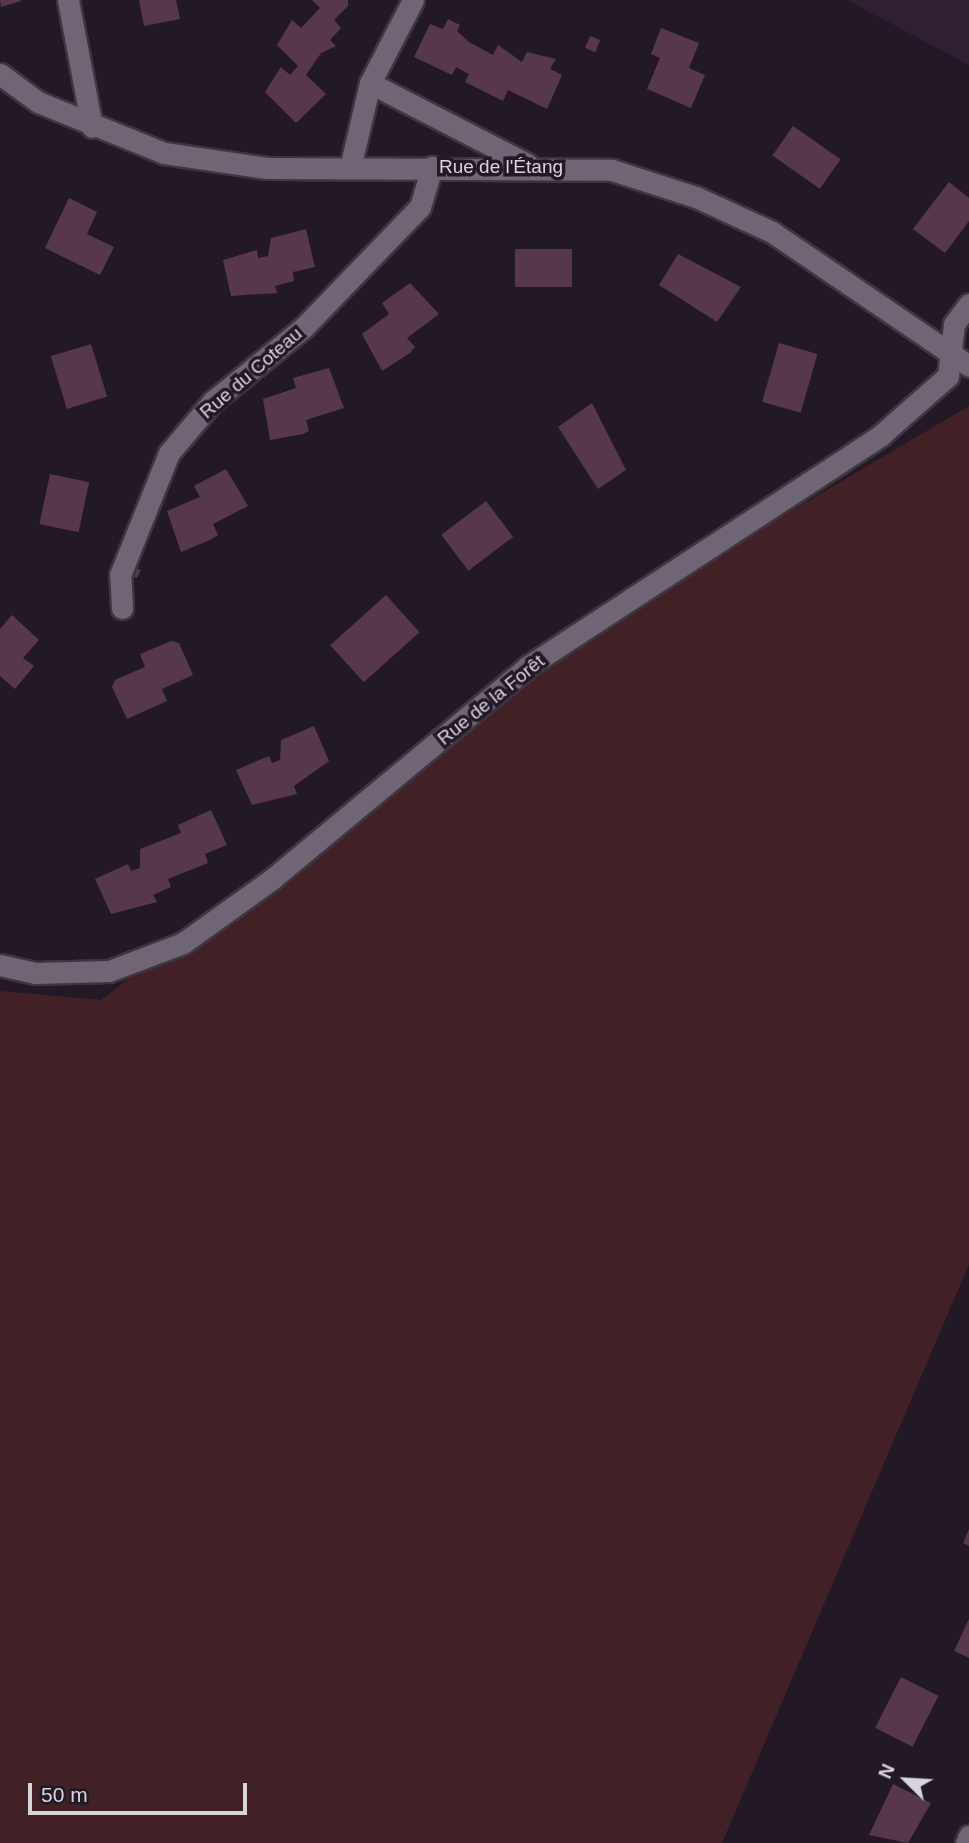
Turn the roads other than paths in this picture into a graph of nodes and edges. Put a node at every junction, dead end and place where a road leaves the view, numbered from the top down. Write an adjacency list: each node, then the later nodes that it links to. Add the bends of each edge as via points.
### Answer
1 (68, 0): 5 (street)
2 (413, 0): 4 (street)
3 (0, 74): 5 (street, Rue de l'Étang)
4 (370, 83): 6 (street); 7 (street)
5 (92, 127): 7 (street, Rue de l'Étang, via 164,153 267,168)
6 (530, 166): 8 (street, Rue de l'Étang); 10 (street, Rue de l'Étang, via 611,170 696,197 772,232)
7 (350, 167): 8 (street, Rue de l'Étang)
8 (432, 167): 11 (street, Rue du Coteau, via 420,207 304,327 214,401 169,453 120,575)
9 (969, 304): 10 (street, Rue de la Forêt, via 954,324)
10 (960, 360): 12 (street, Rue de la Forêt, via 880,435 527,667 282,870 183,943 109,971 35,973)
11 (122, 608)
12 (0, 965)
13 (969, 1836): 14 (street)
14 (965, 1843)

